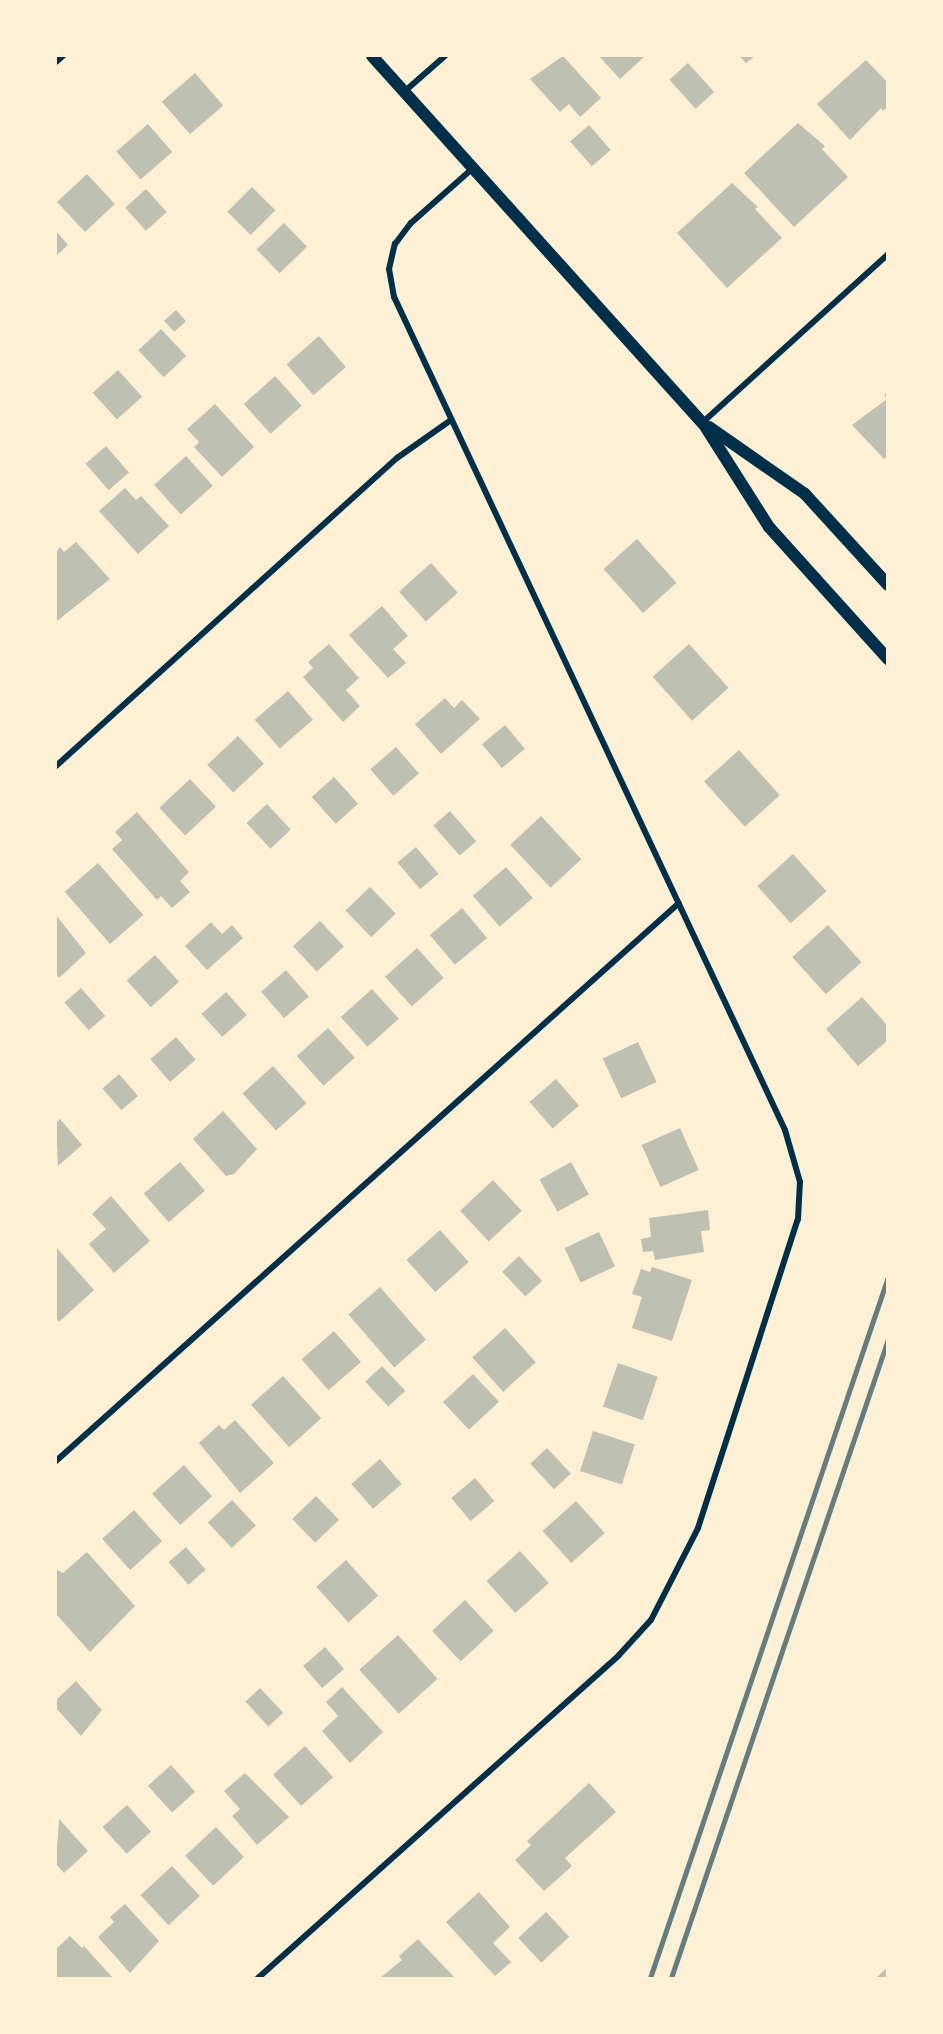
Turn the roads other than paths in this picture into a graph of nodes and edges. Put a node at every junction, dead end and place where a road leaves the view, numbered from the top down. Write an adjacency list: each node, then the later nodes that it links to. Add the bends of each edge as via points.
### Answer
1 (63, 56): 4 (street)
2 (372, 56): 5 (main road)
3 (445, 56): 5 (street)
4 (56, 62)
5 (405, 92): 6 (main road)
6 (474, 168): 8 (street, via 411,223 395,244 389,269 394,297); 9 (main road)
7 (888, 254): 9 (street)
8 (451, 420): 12 (street, via 397,458); 13 (street)
9 (703, 423): 10 (main road, via 805,494); 11 (main road, via 769,527)
10 (888, 585)
11 (888, 659)
12 (56, 765)
13 (679, 903): 14 (street); 15 (street, via 785,1130 800,1182 798,1219 699,1528 651,1620 610,1663)
14 (56, 1461)
15 (258, 1978)

